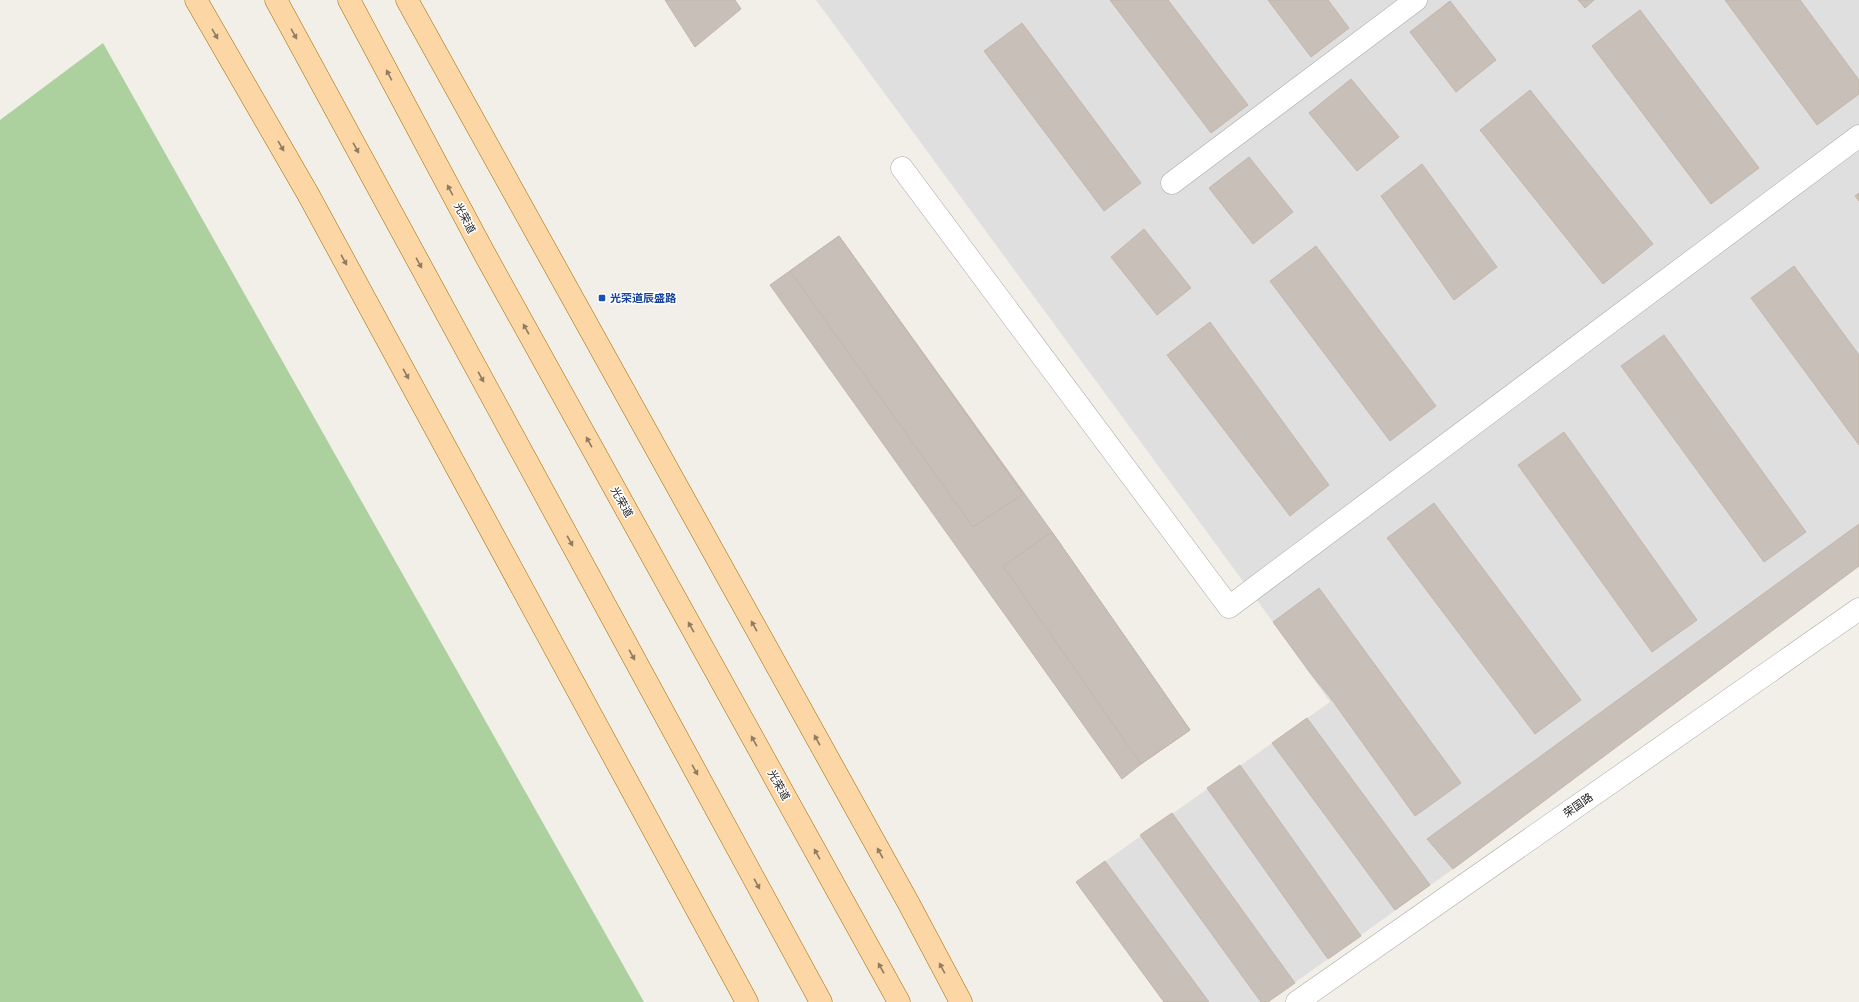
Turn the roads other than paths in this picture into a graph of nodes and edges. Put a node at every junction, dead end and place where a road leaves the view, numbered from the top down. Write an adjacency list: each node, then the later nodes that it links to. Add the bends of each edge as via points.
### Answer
1 (196, 0): 10 (main road, one-way to 10, via 308,194)
2 (276, 0): 11 (main road, one-way to 11)
3 (349, 0): 12 (main road, 光荣道, one-way to 3, via 483,250)
4 (407, 0): 13 (main road, one-way to 4)
5 (1416, 0): 8 (street)
6 (1859, 136): 7 (street, via 1229,607)
7 (902, 168)
8 (1172, 184)
9 (1859, 609): 14 (street, 荣国路)
10 (747, 1002)
11 (821, 1002)
12 (900, 1002)
13 (961, 1002)
14 (1297, 1002)

